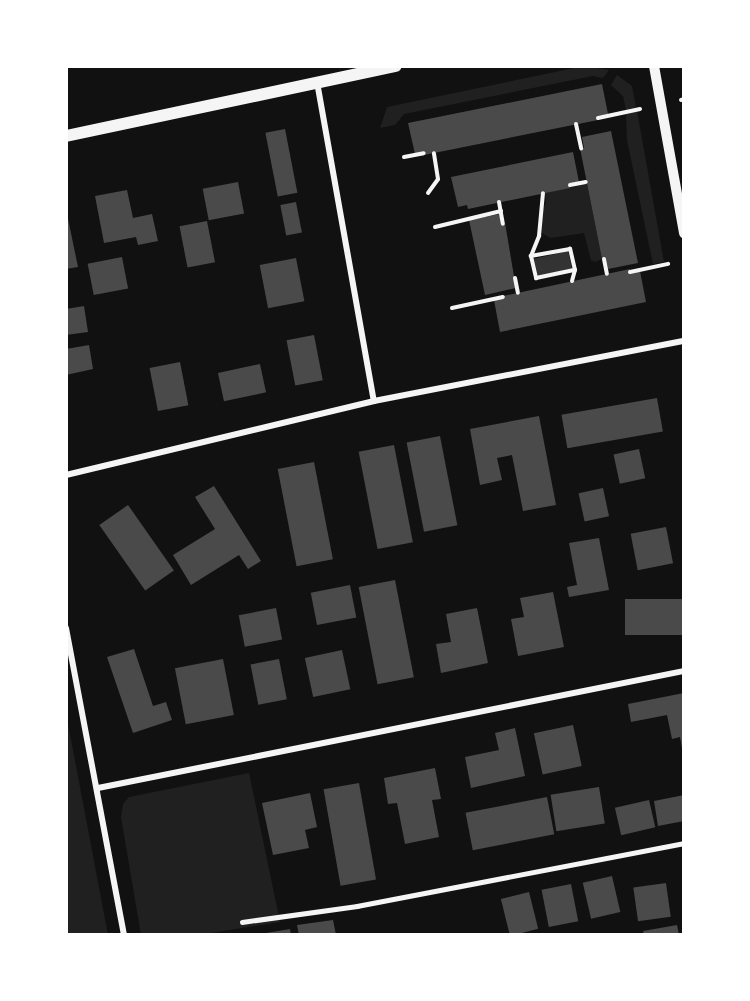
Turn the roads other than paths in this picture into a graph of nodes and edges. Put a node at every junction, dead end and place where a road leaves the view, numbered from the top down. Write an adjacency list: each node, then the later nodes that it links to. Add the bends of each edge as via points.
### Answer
1 (396, 66): 3 (main road)
2 (654, 66): 5 (street)
3 (317, 82): 4 (main road); 7 (street)
4 (66, 136)
5 (684, 233)
6 (684, 341): 7 (street)
7 (374, 401): 8 (street)
8 (66, 475)
9 (66, 627): 11 (street)
10 (684, 671): 11 (street)
11 (98, 788): 14 (street)
12 (684, 843): 13 (lane, via 357,906)
13 (242, 922)
14 (124, 935)

